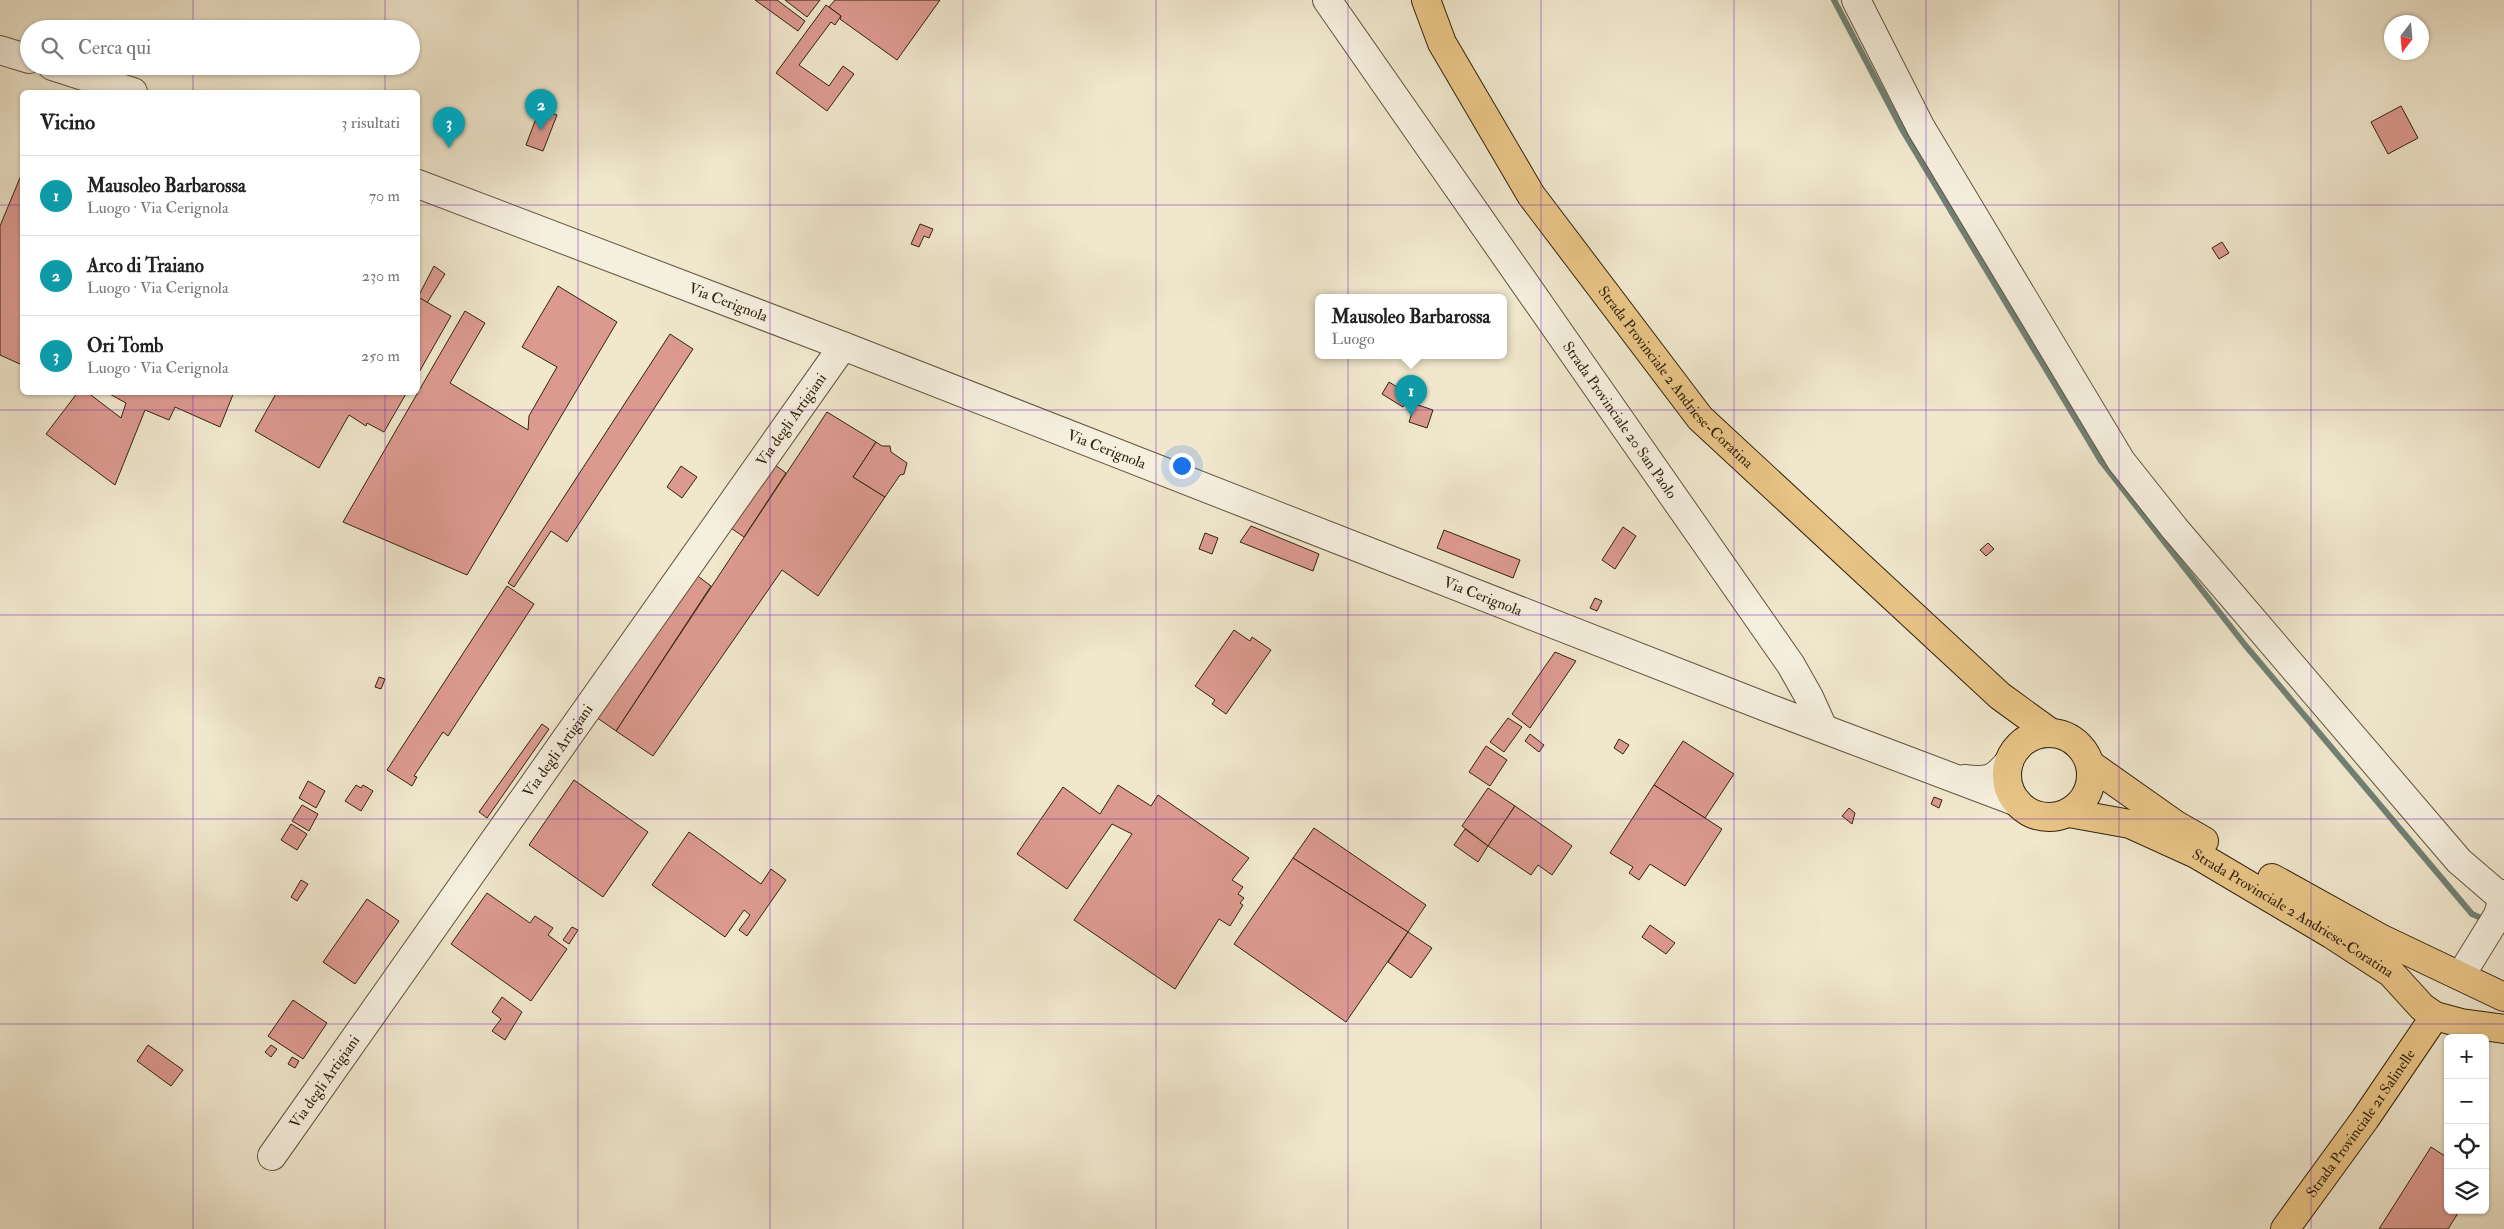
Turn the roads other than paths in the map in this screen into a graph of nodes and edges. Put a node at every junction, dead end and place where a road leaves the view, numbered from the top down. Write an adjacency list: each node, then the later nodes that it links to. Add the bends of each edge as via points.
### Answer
1 (1327, 0): 11 (street, Strada Provinciale 20 San Paolo, via 1791,665)
2 (1426, 0): 10 (main road, Strada Provinciale 2 Andriese-Coratina, via 1442,43 1531,195 1700,418)
3 (1856, 0): 18 (street, via 1921,128 2121,461 2175,530 2459,861)
4 (0, 50): 5 (street)
5 (20, 56)
6 (80, 75): 7 (street)
7 (127, 90)
8 (420, 185): 9 (street, Via Cerignola)
9 (843, 346): 11 (street, Via Cerignola); 23 (street, Via degli Artigiani)
10 (2000, 696): 12 (main road, Strada Provinciale 2 Andriese-Coratina); 13 (main road)
11 (1823, 728): 15 (street)
12 (2051, 733): 13 (main road, via 2031,737); 14 (main road, Strada Provinciale 2 Andriese-Coratina, via 2076,742)
13 (2012, 756): 15 (street, via 1998,775 1984,781); 16 (main road, via 2007,776)
14 (2091, 765): 17 (main road, via 2088,793); 19 (main road, Strada Provinciale 2 Andriese-Coratina, via 2176,825 2382,940)
15 (1958, 778): 16 (street)
16 (2017, 802): 17 (main road, Strada Provinciale 2 Andriese-Coratina, via 2041,816 2055,817)
17 (2069, 812): 21 (main road, Strada Provinciale 2 Andriese-Coratina, via 2130,824 2196,854 2391,973)
18 (2501, 902): 19 (street)
19 (2468, 964): 20 (main road, Strada Provinciale 2 Andriese-Coratina)
20 (2504, 997)
21 (2434, 1016): 22 (main road, Strada Provinciale 2 Andriese-Coratina); 24 (main road, Strada Provinciale 21 Salinelle, via 2365,1119)
22 (2504, 1029)
23 (272, 1156)
24 (2285, 1229)

